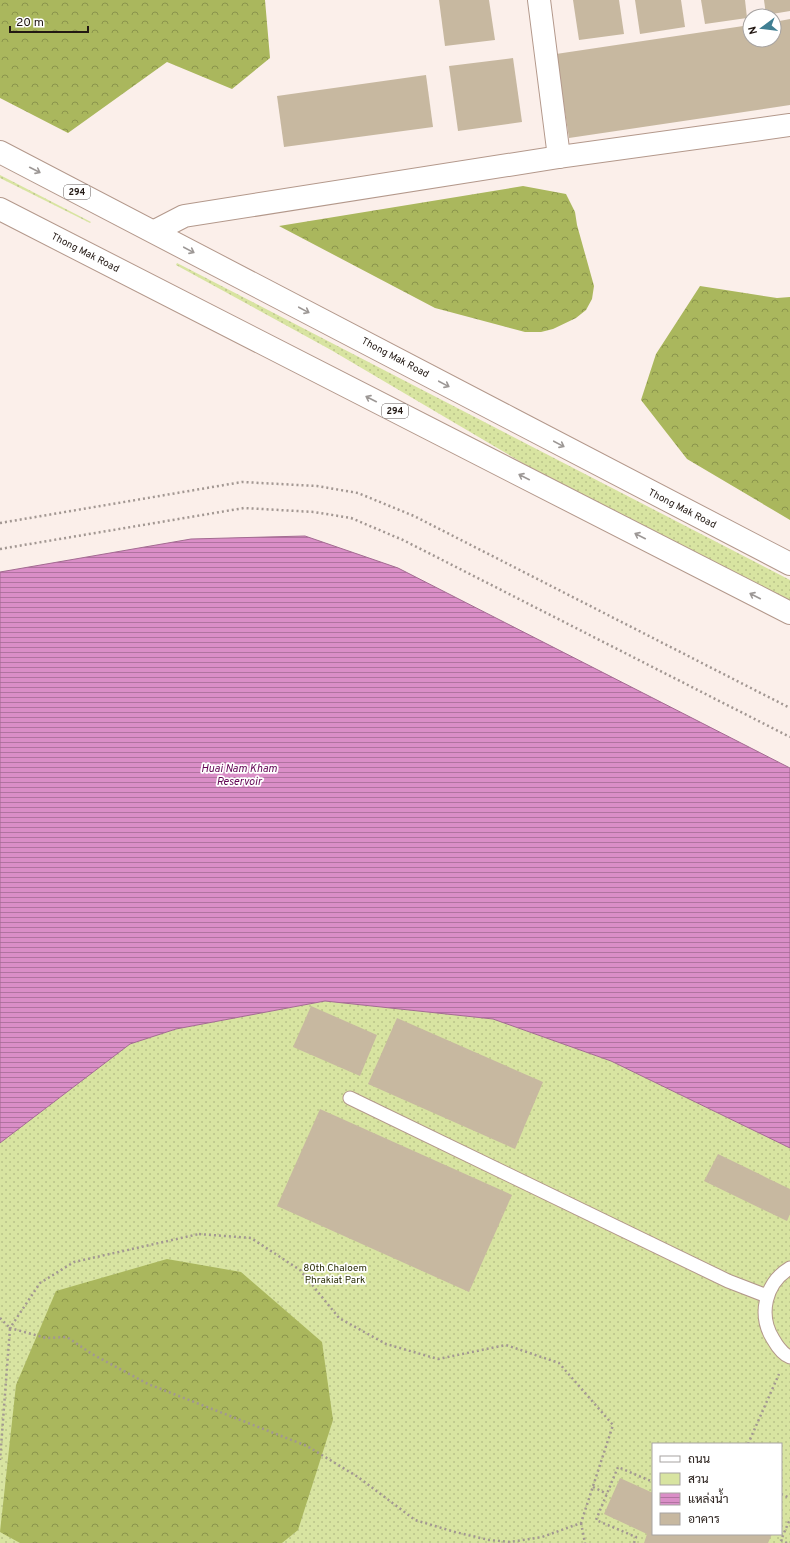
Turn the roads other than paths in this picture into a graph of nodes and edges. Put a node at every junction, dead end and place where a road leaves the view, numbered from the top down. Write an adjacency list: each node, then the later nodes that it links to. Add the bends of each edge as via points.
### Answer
1 (539, 0): 4 (main road)
2 (790, 125): 4 (main road)
3 (0, 152): 6 (main road, Thong Mak Road / 294, one-way to 6)
4 (559, 157): 6 (main road, via 184,216)
5 (0, 209): 8 (main road, Thong Mak Road / 294, one-way to 5)
6 (155, 231): 7 (main road, Thong Mak Road / 294, one-way to 7)
7 (790, 564)
8 (790, 613)
9 (350, 1098): 11 (lane, via 728,1281)
10 (790, 1268): 11 (lane, via 775,1281)
11 (766, 1296): 12 (lane, via 764,1314 768,1331 777,1346)
12 (789, 1356)

